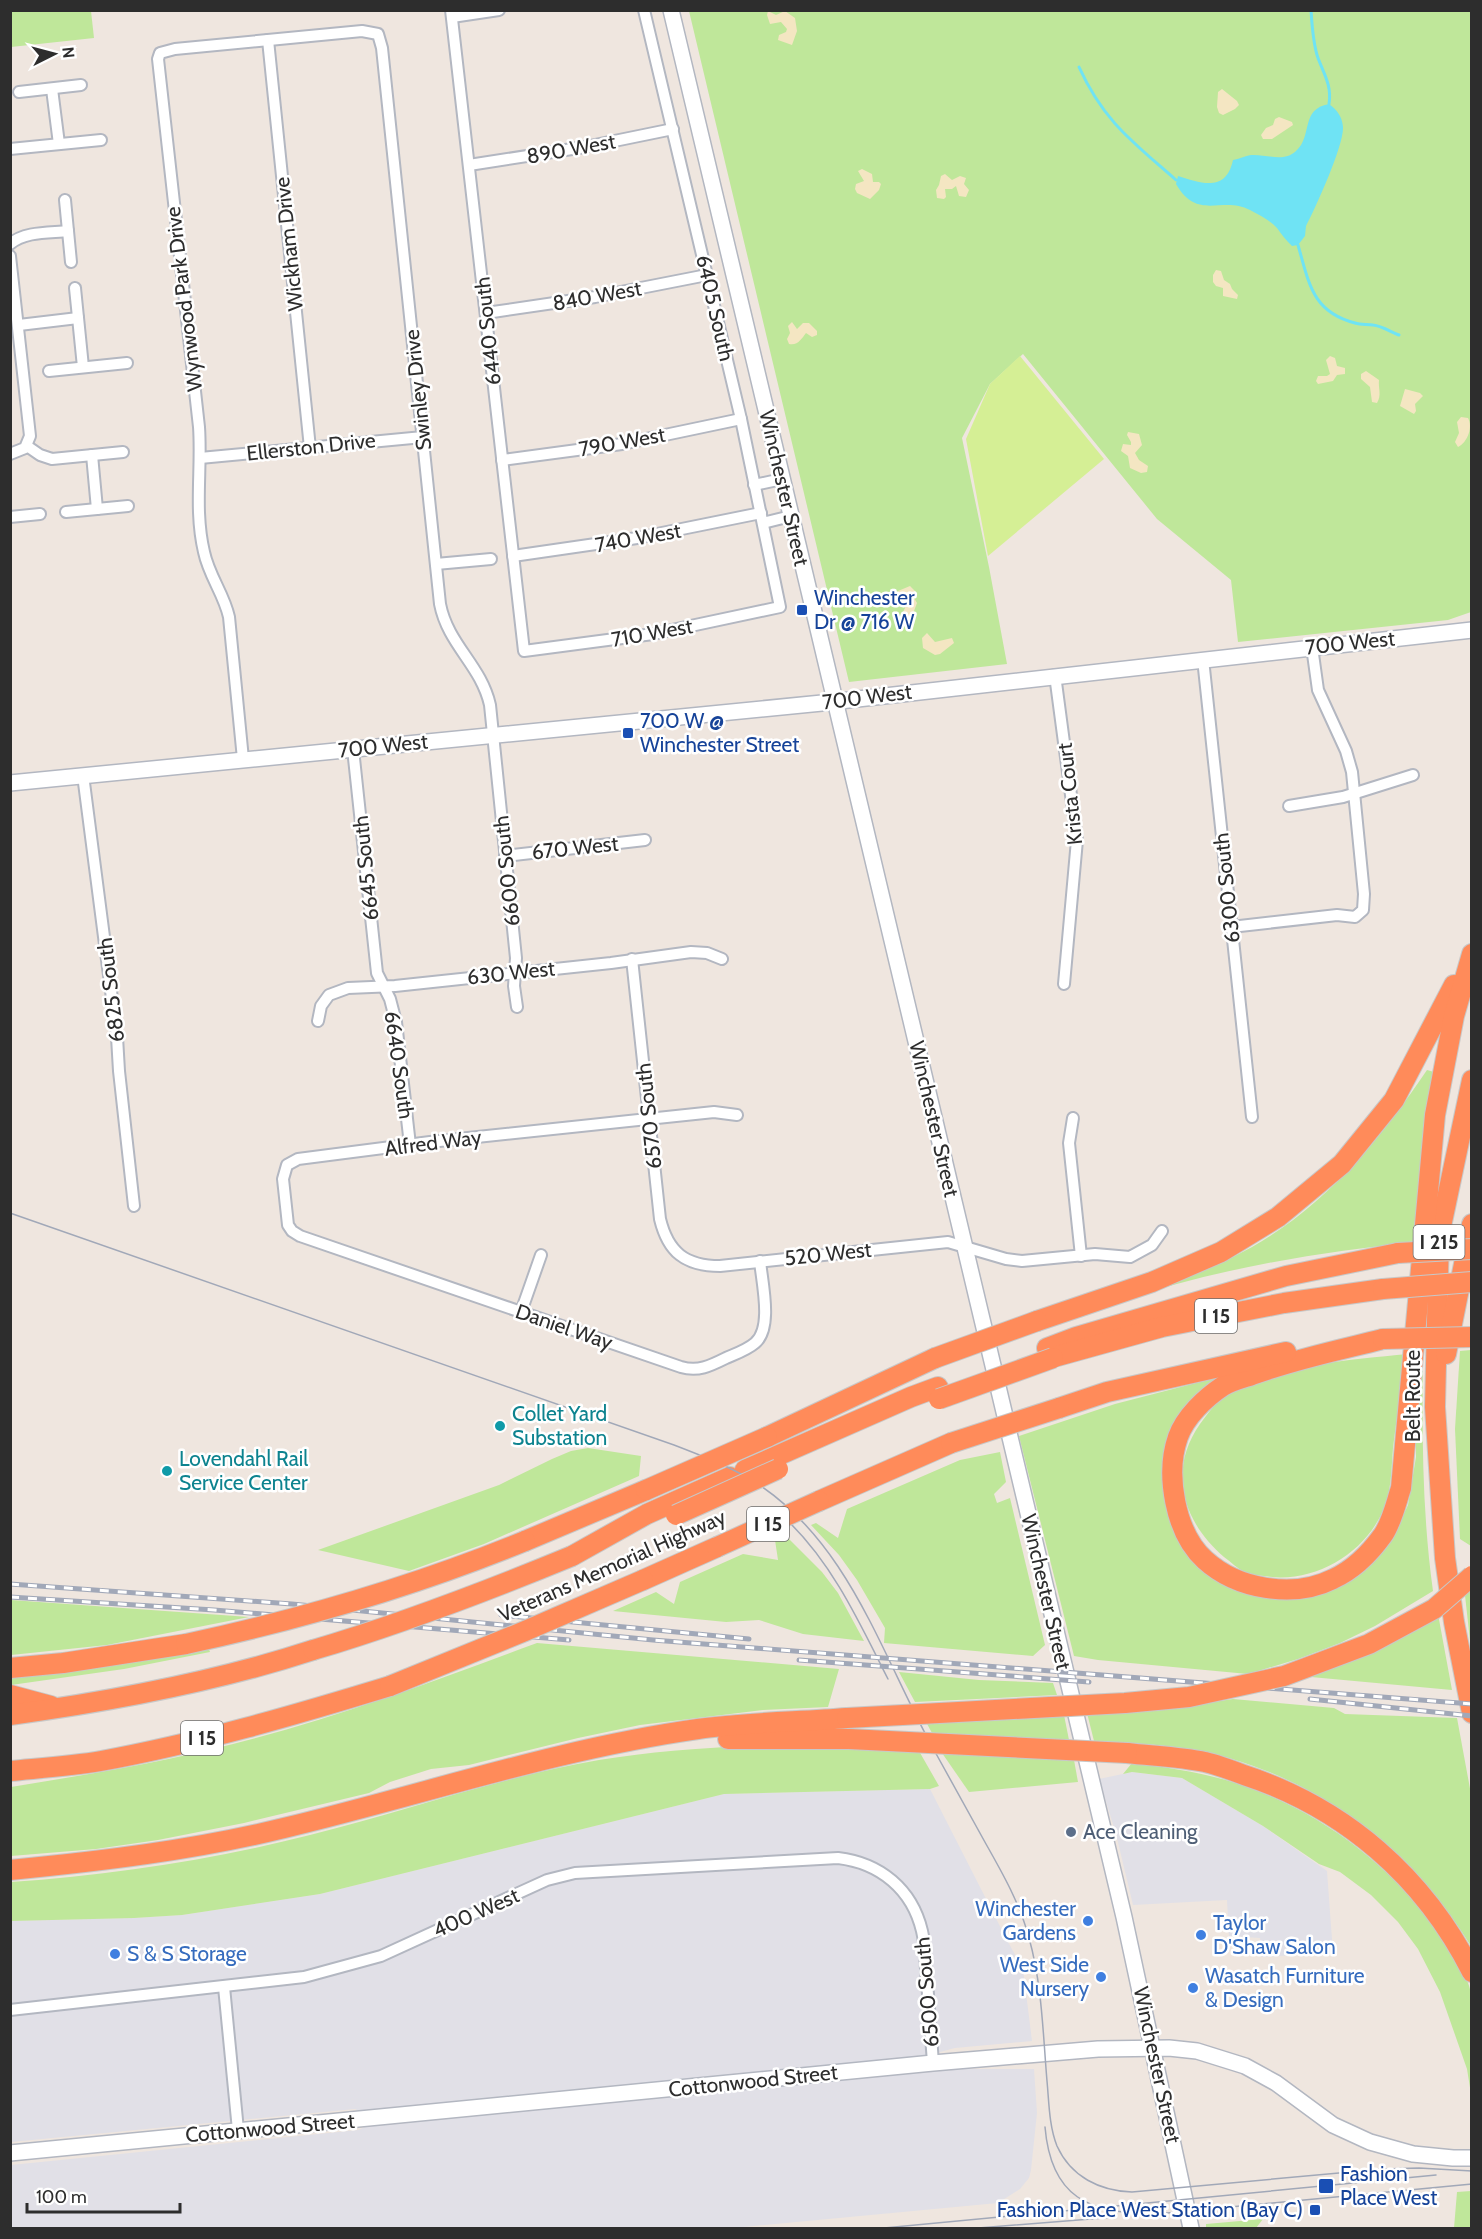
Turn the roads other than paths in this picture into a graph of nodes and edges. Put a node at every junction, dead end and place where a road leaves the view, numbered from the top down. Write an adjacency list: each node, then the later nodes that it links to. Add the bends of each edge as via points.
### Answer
1 (500, 10): 4 (street)
2 (644, 10): 10 (street, 6405 South)
3 (671, 10): 37 (main road, Winchester Street)
4 (452, 14): 14 (street, 6440 South)
5 (378, 34): 6 (street, Wynwood Park Drive, via 362,31); 29 (street, Swinley Drive)
6 (268, 40): 31 (street, Wickham Drive); 35 (street, Wynwood Park Drive, via 169,50 160,53 158,59)
7 (81, 85): 8 (street)
8 (52, 88): 9 (street); 12 (street)
9 (19, 92)
10 (673, 129): 14 (street, 890 West); 20 (street, 6405 South)
11 (101, 140): 12 (street)
12 (59, 144): 13 (street)
13 (10, 149)
14 (469, 165): 22 (street, 6440 South)
15 (65, 200): 16 (street)
16 (68, 231): 17 (street, via 22,237); 19 (street)
17 (10, 244)
18 (10, 256): 24 (street)
19 (71, 262)
20 (707, 274): 22 (street, 840 West, via 595,297); 28 (street, 6405 South)
21 (75, 288): 23 (street)
22 (486, 313): 36 (street, 6440 South)
23 (78, 318): 24 (street); 26 (street)
24 (19, 325): 30 (street, via 30,436)
25 (127, 363): 26 (street)
26 (83, 367): 27 (street)
27 (49, 370)
28 (741, 419): 36 (street, 790 West, via 622,444); 38 (street, 6405 South)
29 (423, 437): 31 (street, Ellerston Drive); 48 (street, Swinley Drive)
30 (27, 446): 33 (street); 34 (street, via 47,458)
31 (310, 448): 35 (street, Ellerston Drive)
32 (123, 452): 34 (street)
33 (10, 454)
34 (92, 455): 40 (street)
35 (200, 458): 58 (street, Wynwood Park Drive, via 198,500 203,552 229,617)
36 (502, 460): 46 (street, 6440 South)
37 (782, 479): 38 (street); 43 (main road, Winchester Street)
38 (754, 485): 45 (street, 6405 South)
39 (128, 506): 40 (street)
40 (97, 508): 41 (street)
41 (66, 512)
42 (40, 514): 44 (street)
43 (791, 516): 45 (street, 740 West); 55 (main road, Winchester Street)
44 (10, 517)
45 (762, 518): 46 (street, 740 West); 49 (street, 6405 South)
46 (513, 556): 52 (street, 6440 South)
47 (491, 559): 48 (street)
48 (436, 564): 56 (street, Swinley Drive, via 444,620 484,683)
49 (780, 607): 52 (street, 710 West, via 653,634)
50 (1472, 630): 51 (main road, 700 West)
51 (1312, 647): 53 (main road, 700 West); 62 (street, via 1317,690 1346,751)
52 (524, 651)
53 (1203, 659): 54 (main road, 700 West); 66 (street, 6300 South)
54 (1055, 675): 55 (main road, 700 West); 71 (street, Krista Court, via 1077,840)
55 (835, 701): 56 (main road, 700 West); 85 (main road, Winchester Street)
56 (493, 735): 57 (main road, 700 West); 65 (street, 6600 South)
57 (353, 749): 58 (main road, 700 West); 72 (street, 6645 South, via 377,973)
58 (243, 759): 59 (main road, 700 West)
59 (83, 775): 61 (main road, 700 West); 81 (street, 6825 South, via 117,1036)
60 (1413, 776): 62 (street)
61 (10, 783)
62 (1355, 794): 63 (street); 66 (street, via 1363,910 1355,917 1337,915)
63 (1289, 806)
64 (645, 840): 65 (street, 670 West)
65 (505, 856): 70 (street, 6600 South)
66 (1231, 927): 77 (street, 6300 South)
67 (1472, 952): 94 (highway, via 1454,1016 1435,1115 1401,1488 1384,1533 1360,1561 1332,1580 1304,1587 1278,1590 1249,1585 1204,1559 1183,1529 1174,1496 1178,1437 1194,1411 1224,1385 1276,1366); 100 (highway, bridge, via 1394,1100 1342,1164 1278,1217 1221,1252 1152,1282 935,1358 767,1437 471,1563 276,1624 186,1644)
68 (632, 959): 69 (street, 630 West, via 691,952); 70 (street, 630 West); 79 (street, 6570 South)
69 (722, 959)
70 (515, 973): 72 (street, 630 West); 73 (street, 6600 South)
71 (1064, 984)
72 (383, 986): 74 (street, 630 West, via 334,992 324,1000); 80 (street, 6640 South, via 398,1036)
73 (517, 1007)
74 (318, 1021)
75 (1472, 1080): 97 (highway, Belt Route / I 215, via 1439,1236)
76 (737, 1115): 79 (street, Alfred Way, via 714,1112)
77 (1252, 1117)
78 (1073, 1119): 88 (street, via 1069,1143)
79 (649, 1120): 80 (street, Alfred Way); 90 (street, 6570 South, via 664,1234 677,1253)
80 (410, 1146): 83 (street, Alfred Way, via 290,1162 283,1179)
81 (134, 1206)
82 (1472, 1224): 97 (highway)
83 (292, 1231): 92 (street, Daniel Way)
84 (1162, 1232): 88 (street, 520 West, via 1152,1245 1131,1257)
85 (965, 1249): 88 (street, 520 West, via 1022,1261); 89 (street, 520 West, via 948,1242); 112 (main road, Winchester Street)
86 (1472, 1249): 95 (highway, bridge, via 1398,1253 1286,1276 1076,1337)
87 (541, 1255): 92 (street)
88 (1081, 1256)
89 (760, 1261): 90 (street, 520 West, via 705,1266); 92 (street, Daniel Way, via 764,1332 752,1346 705,1368 681,1367)
90 (691, 1262)
91 (1472, 1282): 95 (highway, Veterans Memorial Highway / I 15, bridge, via 1284,1303)
92 (521, 1312)
93 (1472, 1337): 94 (highway, Veterans Memorial Highway / I 15, bridge)
94 (1383, 1339): 106 (highway, Veterans Memorial Highway / I 15, bridge, via 1283,1352 1107,1392 951,1443 643,1580 390,1686 202,1738 100,1761)
95 (1050, 1353): 96 (highway, Veterans Memorial Highway / I 15, bridge)
96 (938, 1393): 98 (highway, Veterans Memorial Highway / I 15, bridge, via 676,1515); 98 (highway, via 901,1402 745,1470 647,1514)
97 (1435, 1407): 103 (highway, Belt Route / I 215, via 1445,1558)
98 (572, 1556): 102 (highway, Veterans Memorial Highway / I 15, bridge, via 494,1588 275,1662 178,1687)
99 (1472, 1576): 105 (highway, bridge, via 1434,1609 1370,1644 1284,1676 1199,1695 700,1729)
100 (10, 1668)
101 (10, 1695): 102 (highway)
102 (59, 1708): 104 (highway, Veterans Memorial Highway / I 15)
103 (1472, 1713)
104 (10, 1715)
105 (630, 1742): 107 (highway, via 185,1849); 109 (highway, bridge, via 849,1739 1128,1753 1205,1762 1267,1782 1328,1812 1375,1847 1416,1887 1456,1941)
106 (10, 1773)
107 (10, 1870)
108 (919, 1920): 110 (street, 400 West, via 908,1897 893,1880 856,1860 587,1871 547,1880 381,1956 304,1977); 113 (street, 6500 South)
109 (1472, 1972)
110 (224, 1988): 111 (street, 400 West); 114 (street)
111 (10, 2010)
112 (1153, 2048): 113 (main road, Cottonwood Street); 116 (main road, Cottonwood Street, via 1184,2048 1245,2066 1276,2083 1333,2125 1386,2148 1433,2157); 117 (main road, Winchester Street)
113 (933, 2063): 114 (main road, Cottonwood Street)
114 (238, 2130): 115 (main road, Cottonwood Street)
115 (10, 2153)
116 (1472, 2158)
117 (1191, 2229)

